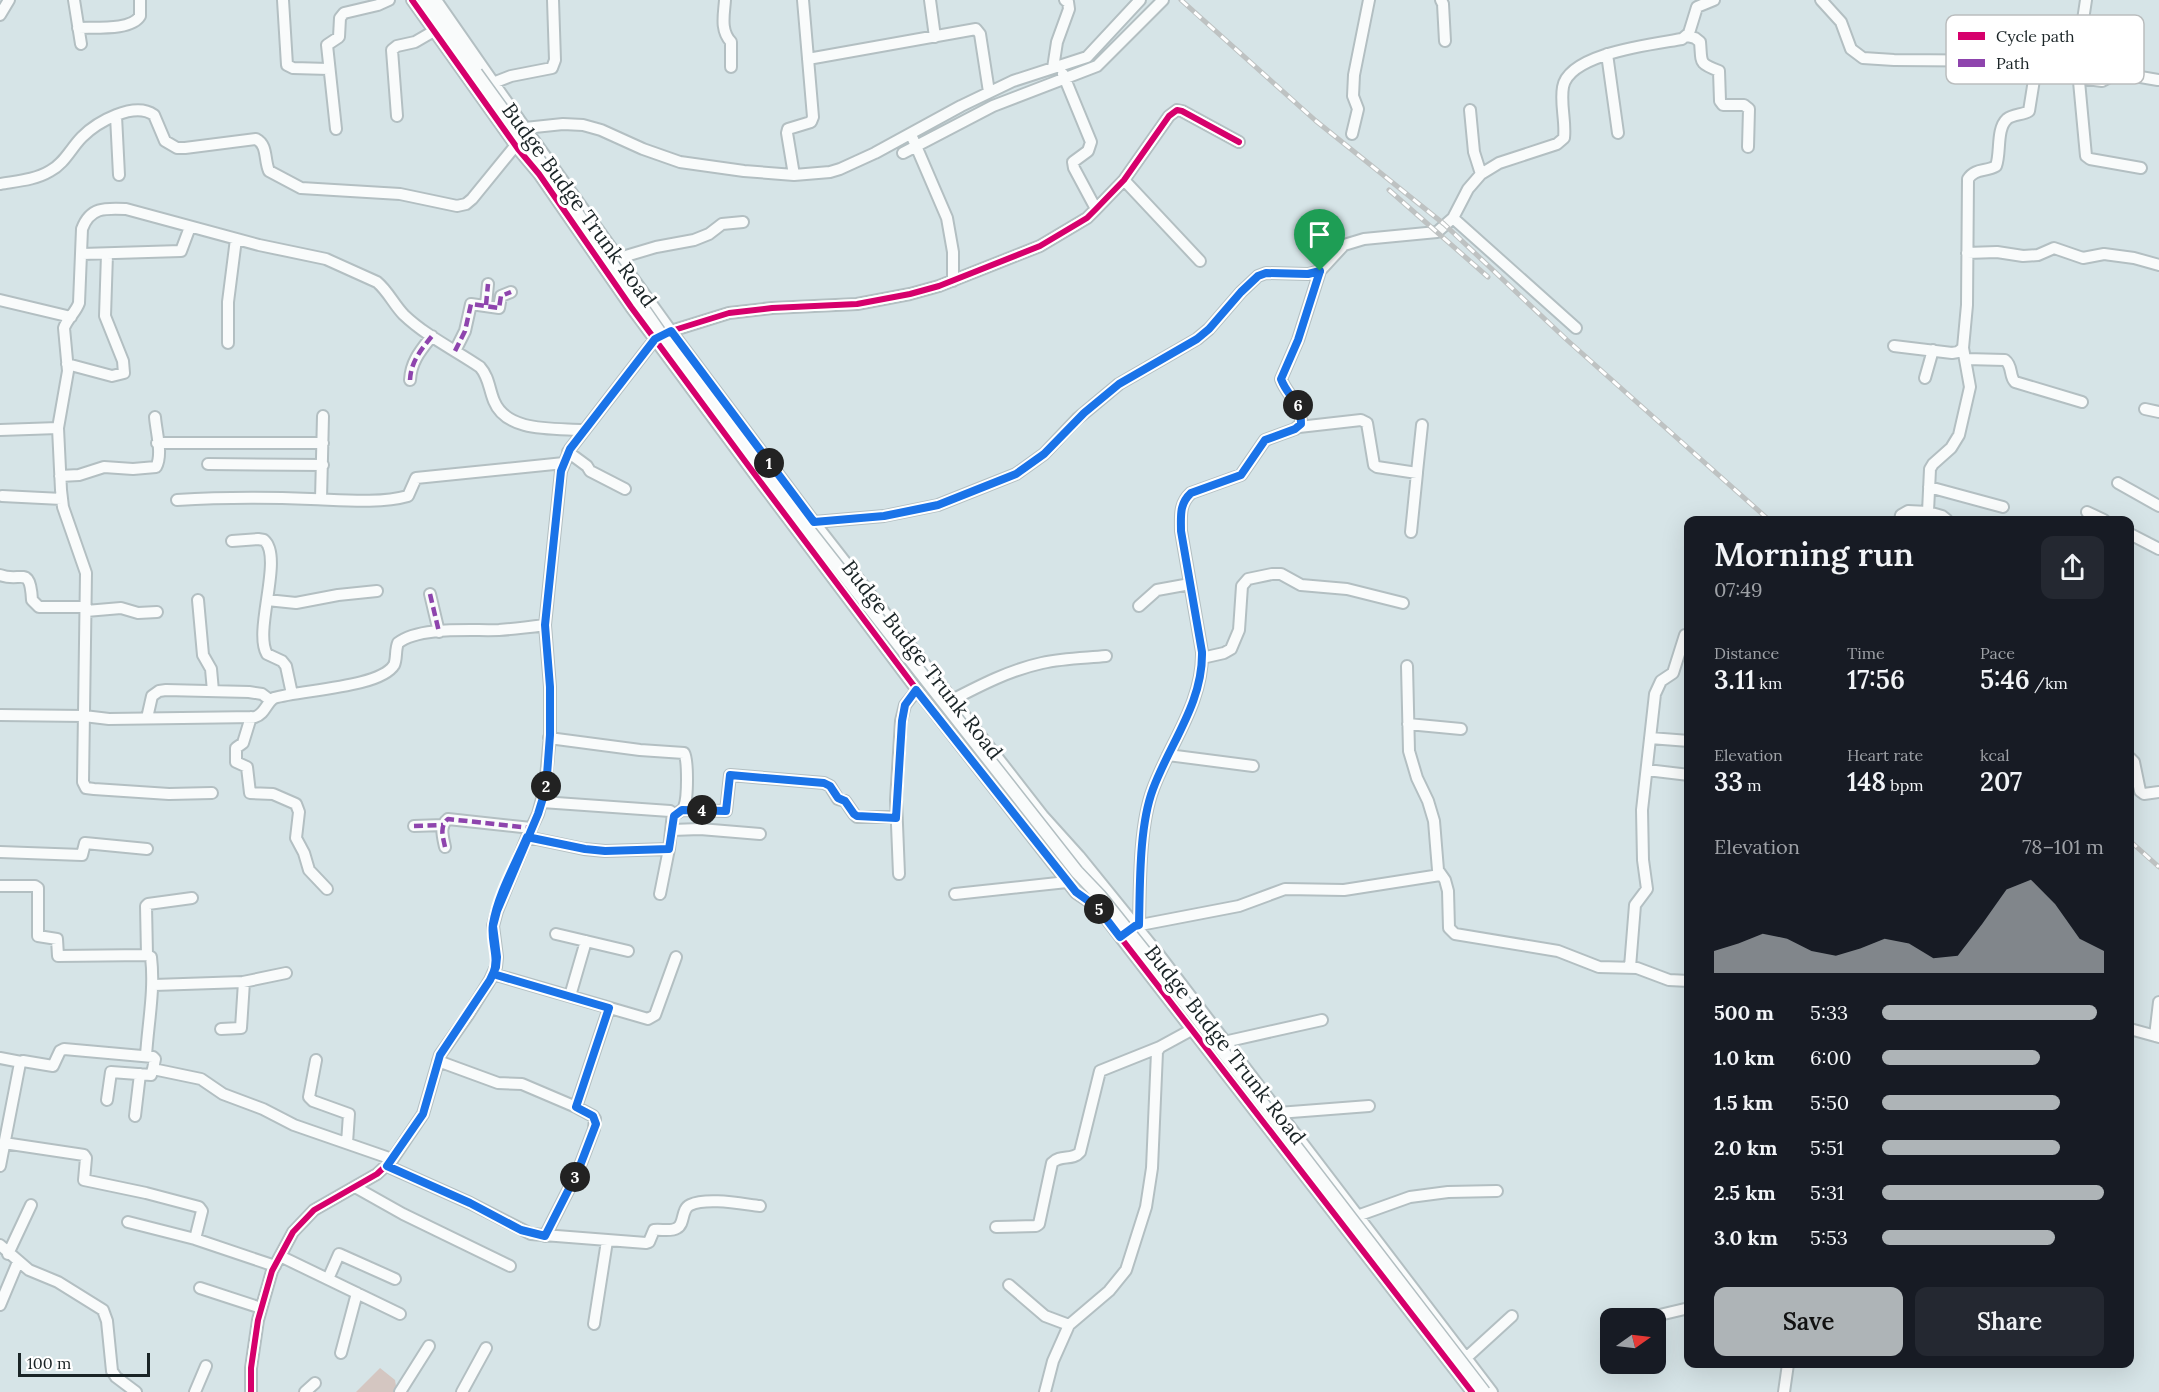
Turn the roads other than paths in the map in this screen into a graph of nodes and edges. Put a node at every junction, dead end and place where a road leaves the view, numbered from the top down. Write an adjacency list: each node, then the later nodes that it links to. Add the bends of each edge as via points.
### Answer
1 (9, 0): 20 (street)
2 (74, 0): 22 (street)
3 (140, 0): 22 (street, via 140,16 132,24)
4 (284, 0): 32 (street, via 287,65)
5 (389, 0): 32 (street, via 341,15 339,37 327,45)
6 (412, 0): 23 (street, Budge Budge Trunk Road)
7 (434, 0): 34 (street, Budge Budge Trunk Road); 262 (main road, bridge, via 476,73 662,336 1077,873 1191,1010)
8 (553, 0): 34 (street, via 552,68)
9 (725, 0): 31 (street, via 724,29 731,42)
10 (803, 0): 29 (street)
11 (930, 0): 25 (street)
12 (1065, 0): 33 (street, via 1070,5 1056,46)
13 (1140, 0): 33 (street, via 1093,52)
14 (1163, 0): 33 (street, via 1097,66)
15 (1369, 0): 45 (street, via 1354,75 1353,96 1358,109)
16 (1441, 0): 26 (street)
17 (1714, 0): 24 (street, via 1697,7)
18 (1821, 0): 30 (street, via 1841,22 1851,49 1863,58)
19 (2086, 0): 21 (street)
20 (0, 15)
21 (2082, 15)
22 (78, 28): 27 (street)
23 (434, 31): 40 (street, via 392,50); 48 (street, Budge Budge Trunk Road)
24 (1687, 36): 28 (street); 49 (street, via 1700,42 1704,66 1719,70 1723,105 1744,105 1749,109)
25 (935, 37): 29 (street); 37 (street, via 978,30)
26 (1445, 41)
27 (81, 45)
28 (1607, 54): 43 (street); 52 (street, via 1568,77 1563,87 1563,138 1557,144 1500,163)
29 (808, 59): 54 (street, via 812,120 787,133)
30 (1946, 60)
31 (731, 67)
32 (329, 69): 41 (street)
33 (1061, 72): 37 (street, via 1022,77); 47 (street); 57 (street, via 1090,142 1088,151 1073,162 1074,168)
34 (493, 83): 42 (street, Budge Budge Trunk Road)
35 (2033, 84): 62 (street, via 2029,111 2012,116 2003,126 1996,166 1977,171 1968,179)
36 (2080, 84): 51 (street, via 2086,156)
37 (989, 92): 44 (street)
38 (1470, 110): 52 (street, via 1474,152)
39 (116, 116): 48 (street, via 131,111 150,113 165,141 177,148 256,139 263,145 269,171 302,188 400,194 457,206 472,199); 53 (street); 56 (street, via 83,135 57,167 38,177)
40 (397, 116)
41 (336, 129)
42 (529, 132): 54 (street, via 563,124 583,125 680,162); 65 (street, Budge Budge Trunk Road)
43 (1618, 133)
44 (910, 134): 47 (street); 54 (street, via 840,169)
45 (1352, 134)
46 (1239, 142): 55 (street, via 1177,110)
47 (917, 145): 50 (street); 69 (street, via 947,218)
48 (517, 147): 78 (street, Budge Budge Trunk Road)
49 (1748, 147)
50 (903, 153)
51 (2141, 168)
52 (1481, 174): 58 (street)
53 (119, 175)
54 (794, 175)
55 (1124, 180): 57 (street); 66 (street)
56 (0, 184)
57 (1096, 209): 69 (street, via 1040,246)
58 (1453, 218): 68 (street, via 1437,232 1353,241 1338,250); 75 (street)
59 (743, 222): 65 (street, via 722,224 694,240 656,246)
60 (190, 227): 61 (street); 63 (street, via 110,208 86,219); 64 (street, via 181,251)
61 (236, 239): 77 (street, via 326,259 377,282 404,315); 79 (street, via 228,302)
62 (1967, 253): 67 (street, via 2038,255 2054,248 2084,258 2104,254); 83 (street)
63 (82, 254): 64 (street); 74 (street, via 80,303)
64 (107, 254): 84 (street, via 105,316 124,373 112,376)
65 (619, 258): 76 (street, Budge Budge Trunk Road)
66 (1200, 261)
67 (2159, 265)
68 (1320, 271): 93 (street, via 1281,379 1297,402); 118 (street, via 1258,276 1197,339 1119,384 1044,454 1016,474 938,505 884,516)
69 (953, 280): 76 (street, via 910,294 857,304 729,313)
70 (488, 285): 73 (street)
71 (511, 292): 73 (street, via 501,296 499,308)
72 (0, 300): 74 (street)
73 (486, 305): 82 (street, via 471,304 465,331)
74 (71, 317): 84 (street, via 64,328)
75 (1576, 328)
76 (671, 331): 78 (street); 118 (street, Budge Budge Trunk Road)
77 (432, 336): 82 (street); 85 (street)
78 (655, 339): 96 (street); 139 (street, Budge Budge Trunk Road)
79 (228, 343)
80 (1893, 346): 81 (street)
81 (1933, 350): 83 (street); 86 (street)
82 (455, 351): 96 (street, via 482,369 494,401 506,416 523,425)
83 (1964, 353): 87 (street, via 2005,360 2015,382); 105 (street, via 1970,387 1959,435 1930,470)
84 (67, 364): 94 (street)
85 (408, 373)
86 (1925, 378)
87 (2082, 402)
88 (2145, 409): 89 (street)
89 (2159, 412)
90 (323, 416): 98 (street)
91 (155, 417): 97 (street)
92 (1422, 425): 102 (street)
93 (1299, 427): 102 (street, via 1364,420 1374,465); 124 (street, via 1265,440 1241,475 1199,488 1185,499 1181,531)
94 (58, 428): 95 (street); 103 (street)
95 (0, 430)
96 (583, 430): 99 (street)
97 (157, 443): 98 (street); 103 (street, via 156,467 104,467)
98 (323, 443): 101 (street)
99 (566, 457): 106 (street); 109 (street, via 416,478 406,497); 133 (street, via 554,520)
100 (208, 464): 101 (street)
101 (323, 465): 109 (street)
102 (1417, 472): 119 (street)
103 (60, 476): 108 (street)
104 (2118, 483): 111 (street)
105 (1929, 487): 112 (street); 113 (street)
106 (625, 489)
107 (2, 496): 108 (street)
108 (62, 499): 131 (street, via 85,567)
109 (321, 499): 110 (street, via 240,496)
110 (177, 500)
111 (2159, 506)
112 (2003, 507)
113 (1928, 512): 115 (street, via 1905,512); 116 (street)
114 (2087, 512): 117 (street)
115 (1901, 516)
116 (1942, 516)
117 (2096, 516)
118 (814, 522): 143 (street, Budge Budge Trunk Road)
119 (1412, 532)
120 (2134, 536): 122 (street)
121 (232, 541): 128 (street, via 258,538 267,542)
122 (2159, 549)
123 (0, 575): 131 (street, via 28,580 32,600 39,607)
124 (1190, 584): 130 (street, via 1158,590); 137 (street)
125 (377, 591): 128 (street, via 296,603)
126 (430, 594): 134 (street)
127 (198, 600): 140 (street, via 203,655 211,669)
128 (267, 600): 141 (street, via 262,642 267,654 286,666)
129 (1403, 603): 137 (street, via 1347,589 1301,585 1281,574 1248,579 1242,586 1239,630 1231,649)
130 (1139, 606)
131 (86, 609): 132 (street); 145 (street)
132 (157, 612)
133 (545, 625): 134 (street); 150 (street)
134 (439, 632): 141 (street, via 401,640 392,667 375,677)
135 (1684, 638): 151 (street, via 1673,673 1658,685)
136 (1106, 656): 143 (street, via 1031,665)
137 (1202, 658): 153 (street, via 1189,716)
138 (1407, 666): 148 (street)
139 (916, 690): 162 (street, via 905,705 902,721); 174 (street, Budge Budge Trunk Road)
140 (213, 691): 142 (street, via 257,693); 147 (street, via 159,691 152,696)
141 (292, 694): 142 (street)
142 (270, 700): 146 (street, via 261,714)
143 (952, 700): 180 (street, Budge Budge Trunk Road, via 1043,816)
144 (0, 715): 145 (street)
145 (84, 716): 147 (street); 159 (street, via 86,788)
146 (251, 717): 147 (street); 176 (street, via 243,743 236,748 236,762 248,767 250,793 273,795 296,804 296,838 309,870)
147 (147, 718)
148 (1408, 724): 149 (street); 173 (street, via 1411,762 1434,821)
149 (1461, 729)
150 (549, 738): 160 (street); 161 (street, via 684,753 685,803)
151 (1650, 738): 152 (street); 156 (street)
152 (1684, 741)
153 (1168, 755): 155 (street); 180 (street, via 1148,805)
154 (2134, 762): 158 (street, via 2140,791)
155 (1254, 766)
156 (1647, 770): 157 (street); 187 (street, via 1642,831 1647,889 1635,905)
157 (1684, 774)
158 (2159, 792)
159 (212, 793)
160 (542, 802): 161 (street); 166 (street)
161 (678, 813): 162 (street, via 726,811 730,775 824,783 857,816); 165 (street)
162 (896, 818): 172 (street)
163 (443, 825): 164 (street); 166 (street, via 453,818); 168 (street)
164 (414, 826)
165 (672, 830): 167 (street); 170 (street)
166 (529, 833): 170 (street, via 585,849); 189 (street, via 493,926 497,957)
167 (760, 834)
168 (445, 847)
169 (147, 849): 171 (street, via 85,843 82,855)
170 (669, 849): 177 (street)
171 (0, 852)
172 (898, 874)
173 (1440, 875): 180 (street, via 1344,890 1285,889 1239,906); 187 (street, via 1447,884 1449,928 1455,934 1558,951 1599,967)
174 (1067, 882): 178 (street); 182 (street, Budge Budge Trunk Road, via 1097,907)
175 (0, 886): 185 (street, via 38,888 38,936 57,939 58,956)
176 (327, 889)
177 (660, 894)
178 (956, 894)
179 (192, 898): 185 (street, via 147,904)
180 (1137, 925): 182 (street); 201 (street, Budge Budge Trunk Road)
181 (556, 934): 183 (street)
182 (1120, 937): 198 (street, Budge Budge Trunk Road)
183 (586, 941): 184 (street); 193 (street)
184 (628, 951)
185 (147, 955): 192 (street, via 151,957)
186 (676, 957): 195 (street, via 655,1015 645,1019)
187 (1630, 967): 190 (street)
188 (286, 973): 191 (street)
189 (493, 974): 193 (street); 206 (street)
190 (1684, 981)
191 (244, 982): 192 (street); 197 (street, via 241,1028)
192 (154, 985): 203 (street)
193 (570, 996): 195 (street)
194 (2159, 1002): 200 (street)
195 (609, 1008): 212 (street)
196 (1322, 1020): 201 (street)
197 (221, 1029)
198 (1192, 1029): 202 (street); 261 (street, Budge Budge Trunk Road)
199 (2134, 1030): 200 (street)
200 (2157, 1037)
201 (1224, 1042): 213 (street, Budge Budge Trunk Road)
202 (1160, 1047): 225 (street, via 1100,1071 1080,1152 1052,1163 1039,1224); 246 (street, via 1152,1168 1146,1207 1126,1270 1109,1291)
203 (146, 1056): 207 (street, via 64,1049 53,1066); 208 (street, via 154,1058)
204 (0, 1058): 207 (street)
205 (316, 1059): 216 (street, via 309,1097 349,1114)
206 (438, 1061): 212 (street, via 498,1083 522,1084); 217 (street, via 423,1114)
207 (21, 1062): 215 (street)
208 (153, 1069): 209 (street, via 152,1075); 216 (street, via 201,1079 223,1094)
209 (140, 1074): 210 (street, via 111,1072); 214 (street)
210 (107, 1100)
211 (1369, 1106): 213 (street)
212 (576, 1107): 226 (street, via 593,1116 596,1124 578,1171)
213 (1278, 1113): 223 (street, Budge Budge Trunk Road)
214 (135, 1116)
215 (4, 1143): 218 (street); 227 (street, via 84,1155 84,1180 201,1209)
216 (347, 1143): 217 (street)
217 (389, 1163): 219 (street); 226 (street, via 521,1230)
218 (0, 1166)
219 (355, 1187): 231 (street, via 304,1219); 233 (street)
220 (1497, 1191): 223 (street, via 1410,1197)
221 (31, 1205): 230 (street)
222 (760, 1206): 228 (street, via 693,1204 686,1209 679,1227 654,1230 649,1242)
223 (1357, 1216): 250 (street, Budge Budge Trunk Road)
224 (128, 1222): 227 (street)
225 (996, 1227)
226 (545, 1236): 228 (street)
227 (195, 1239): 231 (street)
228 (607, 1241): 245 (street)
229 (0, 1245): 230 (street)
230 (8, 1254): 232 (street)
231 (278, 1261): 234 (street); 240 (street)
232 (18, 1262): 239 (street); 254 (street, via 103,1310 112,1371)
233 (510, 1266)
234 (328, 1279): 235 (street, via 339,1254); 238 (street)
235 (395, 1279)
236 (1009, 1286): 246 (street, via 1045,1316)
237 (200, 1288): 240 (street)
238 (357, 1293): 243 (street); 249 (street)
239 (0, 1305)
240 (261, 1308): 256 (street, via 252,1355)
241 (1684, 1309): 242 (street)
242 (1666, 1313)
243 (400, 1314)
244 (1512, 1316): 250 (street)
245 (594, 1324)
246 (1069, 1325): 260 (street)
247 (429, 1346): 258 (street)
248 (486, 1348): 259 (street)
249 (341, 1353)
250 (1466, 1358): 263 (street, Budge Budge Trunk Road)
251 (206, 1365): 255 (street)
252 (1787, 1368): 264 (street)
253 (315, 1383): 257 (street)
254 (136, 1392)
255 (195, 1392)
256 (251, 1392)
257 (305, 1392)
258 (400, 1392)
259 (462, 1392)
260 (1045, 1392)
261 (1472, 1392)
262 (1484, 1392)
263 (1492, 1392)
264 (1784, 1392)

